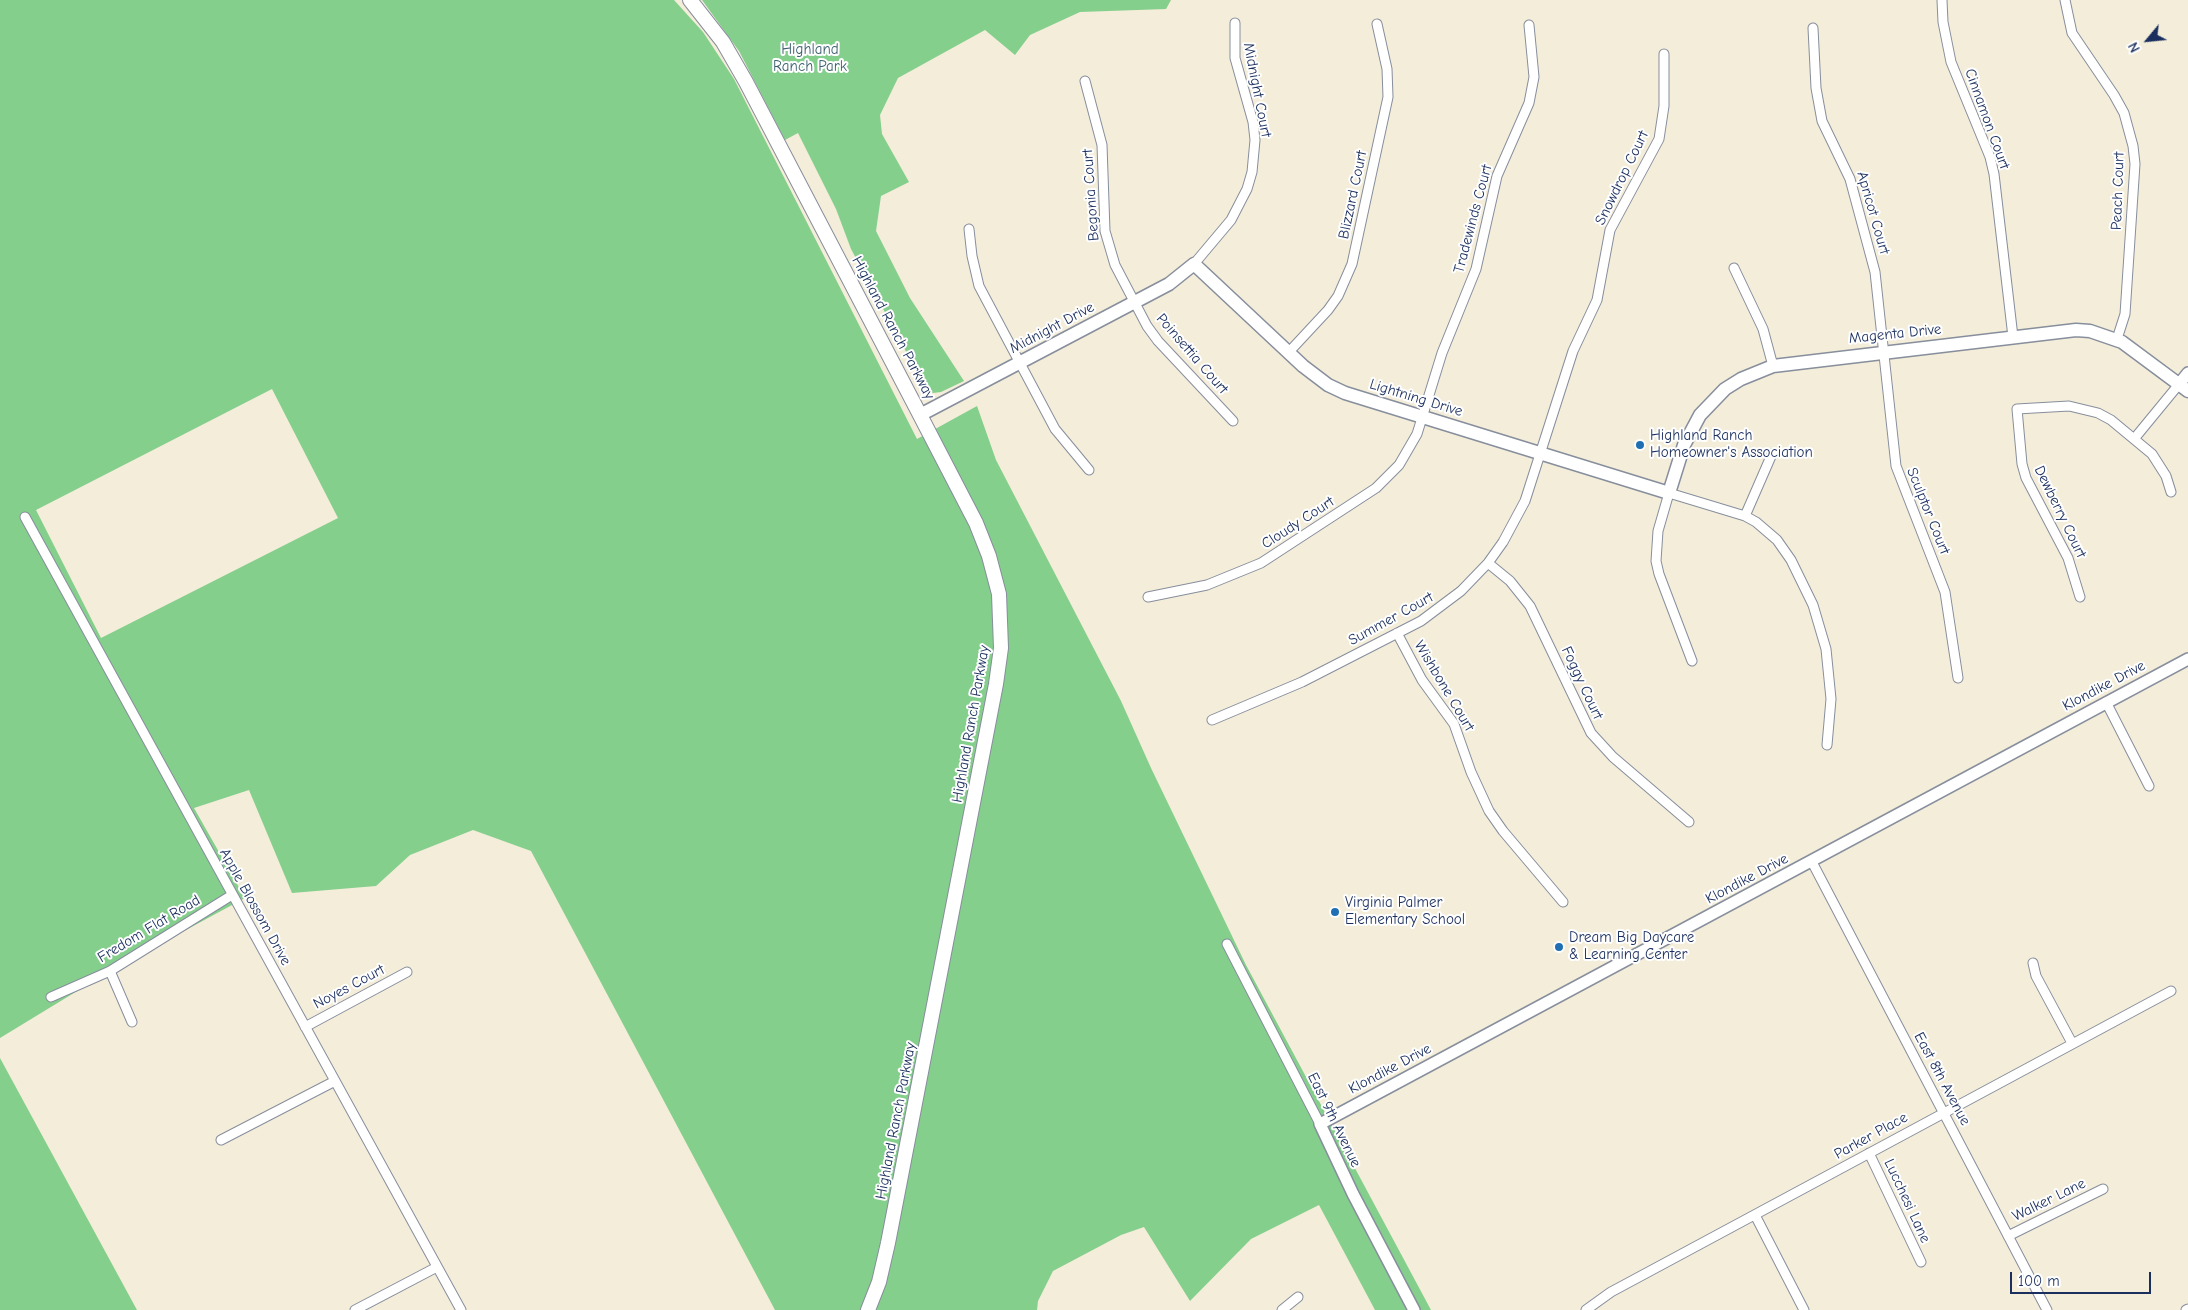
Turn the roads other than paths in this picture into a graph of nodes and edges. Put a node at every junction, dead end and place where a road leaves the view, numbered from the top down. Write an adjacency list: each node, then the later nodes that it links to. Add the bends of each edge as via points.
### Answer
1 (690, 0): 21 (main road, Highland Ranch Parkway, via 722,42 746,82)
2 (1942, 0): 14 (street, Cinnamon Court, via 1951,62 1994,174)
3 (2065, 0): 15 (street, Peach Court, via 2072,32 2124,113 2133,146 2135,164 2125,314)
4 (1235, 23): 11 (street, Midnight Court, via 1235,58 1253,122 1252,172 1231,220)
5 (1377, 24): 17 (street, Blizzard Court, via 1387,69 1388,96 1352,264 1328,310)
6 (1529, 25): 22 (street, Tradewinds Court, via 1532,91 1497,176 1476,269 1442,353)
7 (1813, 28): 16 (street, Apricot Court, via 1818,103 1826,129 1853,188 1875,272)
8 (1664, 54): 25 (street, Snowdrop Court, via 1664,106 1659,139 1610,230 1597,300 1573,352)
9 (1085, 81): 13 (street, Begonia Court, via 1102,145 1104,214 1109,248)
10 (969, 229): 18 (street, via 980,286)
11 (1194, 264): 13 (main road, Midnight Drive, via 1170,284); 17 (main road, Lightning Drive)
12 (1734, 268): 19 (street, via 1763,329)
13 (1134, 303): 18 (main road, Midnight Drive); 23 (street, Poinsettia Court, via 1158,341)
14 (2013, 337): 15 (main road, Magenta Drive, via 2076,330); 16 (main road, Magenta Drive)
15 (2117, 339): 20 (main road, Magenta Drive)
16 (1884, 352): 19 (main road, Magenta Drive); 38 (street, Sculptor Court, via 1896,466 1942,584)
17 (1288, 353): 22 (main road, Lightning Drive, via 1328,385)
18 (1019, 363): 21 (main road, Midnight Drive); 27 (street, via 1055,429)
19 (1773, 366): 29 (main road, Magenta Drive, via 1725,389 1700,415 1684,445)
20 (2185, 383): 24 (street)
21 (920, 415): 69 (main road, Highland Ranch Parkway, via 968,506 989,556 999,594 1001,648 995,694 888,1243 879,1282)
22 (1422, 417): 25 (main road, Lightning Drive); 33 (street, Cloudy Court, via 1409,449 1389,476 1286,548 1261,563 1207,585)
23 (1233, 421)
24 (2134, 439): 28 (street, via 2160,464); 34 (street, Dewberry Court, via 2111,420 2084,408 2017,409 2026,478 2068,558)
25 (1541, 454): 29 (main road, Lightning Drive); 32 (street, Summer Court, via 1511,530)
26 (1772, 454): 30 (street)
27 (1089, 470)
28 (2171, 492)
29 (1669, 493): 30 (street); 37 (street, via 1658,531 1656,561)
30 (1745, 516): 41 (street, via 1777,540 1814,605 1830,672)
31 (25, 517): 45 (street, Apple Blossom Drive)
32 (1488, 562): 35 (street, Summer Court, via 1442,607); 43 (street, Foggy Court, via 1510,581 1530,606 1591,733 1613,757)
33 (1148, 597)
34 (2080, 597)
35 (1397, 633): 40 (street, Summer Court, via 1302,682); 46 (street, Wishbone Court, via 1422,680 1454,724 1489,812)
36 (2188, 659): 39 (street, Klondike Drive)
37 (1692, 661)
38 (1958, 678)
39 (2106, 702): 42 (street); 44 (street, Klondike Drive)
40 (1212, 720)
41 (1827, 745)
42 (2150, 786)
43 (1689, 822)
44 (1812, 862): 57 (street, East 8th Avenue); 58 (street, Klondike Drive)
45 (232, 895): 49 (street, Fredom Flat Road); 54 (street, Apple Blossom Drive)
46 (1563, 902)
47 (1226, 944): 58 (street, East 9th Avenue)
48 (2033, 963): 55 (street, via 2036,976)
49 (110, 971): 52 (street, Fredom Flat Road); 53 (street)
50 (407, 972): 54 (street, Noyes Court)
51 (2171, 991): 55 (street, Parker Place)
52 (51, 997)
53 (132, 1022)
54 (305, 1027): 56 (street, Apple Blossom Drive)
55 (2072, 1043): 57 (street, Parker Place)
56 (335, 1081): 59 (street); 65 (street, Apple Blossom Drive)
57 (1944, 1112): 60 (street, Parker Place); 63 (street, East 8th Avenue)
58 (1320, 1124): 71 (street, East 9th Avenue)
59 (221, 1140)
60 (1869, 1153): 62 (street, Parker Place); 64 (street, Lucchesi Lane)
61 (2103, 1189): 63 (street, Walker Lane)
62 (1754, 1215): 72 (street, Parker Place, via 1611,1292); 73 (street)
63 (2008, 1236): 74 (street, East 8th Avenue)
64 (1920, 1262)
65 (437, 1267): 67 (street); 68 (street, Apple Blossom Drive)
66 (1298, 1297): 70 (street)
67 (355, 1310)
68 (461, 1310)
69 (868, 1310)
70 (1282, 1310)
71 (1414, 1310)
72 (1586, 1310)
73 (1804, 1310)
74 (2047, 1310)

